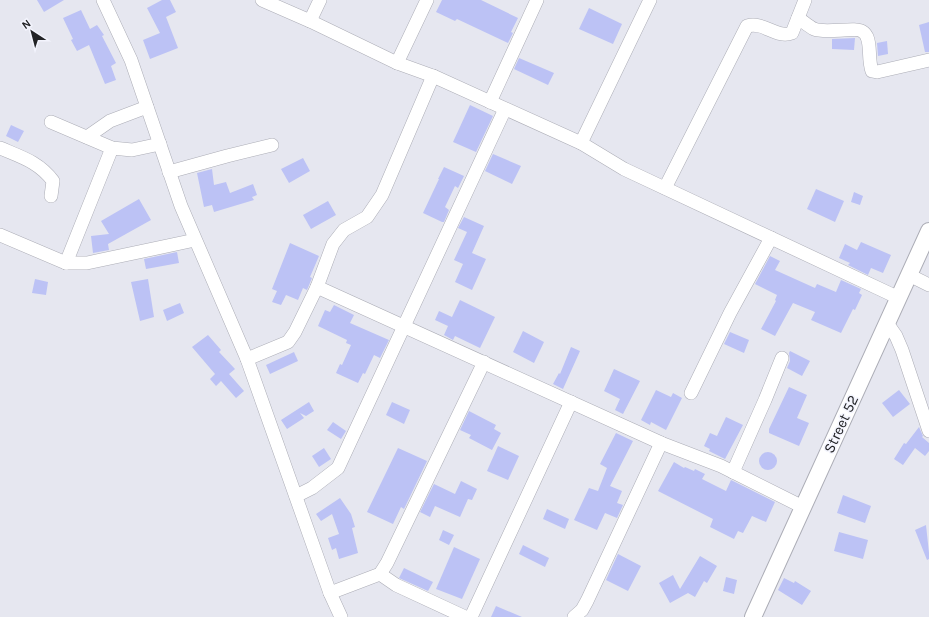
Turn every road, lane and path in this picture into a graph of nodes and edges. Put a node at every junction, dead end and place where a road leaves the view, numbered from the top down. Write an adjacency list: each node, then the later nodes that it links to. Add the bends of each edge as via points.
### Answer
1 (103, 0): 14 (street, via 131,60)
2 (262, 0): 9 (street)
3 (320, 0): 9 (street)
4 (427, 0): 11 (street)
5 (537, 0): 13 (street)
6 (650, 0): 18 (street)
7 (806, 0): 8 (street)
8 (798, 18): 10 (street, via 814,29 828,32 863,32 868,38 872,71); 24 (street, via 792,32 787,35 753,24 746,26)
9 (310, 21): 11 (street)
10 (929, 60)
11 (397, 63): 12 (street)
12 (433, 76): 13 (street); 33 (street, via 382,195 367,217 344,230 333,244)
13 (490, 102): 15 (street)
14 (147, 107): 17 (street, via 110,121); 19 (street)
15 (505, 109): 18 (street); 36 (street)
16 (51, 122): 17 (street)
17 (88, 137): 22 (street)
18 (581, 143): 24 (street, via 624,169)
19 (160, 144): 22 (street, via 132,150); 23 (street)
20 (272, 145): 23 (street)
21 (0, 148): 25 (street, via 34,163 47,172 53,181)
22 (112, 148): 30 (street)
23 (169, 172): 29 (street)
24 (665, 188): 28 (street)
25 (51, 196)
26 (929, 231): 31 (street, Street 52)
27 (0, 235): 30 (street)
28 (771, 238): 34 (street); 40 (street, via 730,313)
29 (195, 240): 30 (street, via 87,263); 38 (street)
30 (66, 263)
31 (909, 274): 32 (street); 34 (street, Street 52)
32 (929, 285)
33 (317, 287): 36 (street); 38 (street, via 288,342)
34 (899, 298): 35 (street, Street 52)
35 (887, 324): 42 (street, via 902,350); 46 (street, Street 52)
36 (404, 326): 39 (street); 45 (street, via 338,468 312,488)
37 (782, 358): 44 (street)
38 (247, 359): 45 (street)
39 (484, 362): 41 (street); 47 (street)
40 (691, 393)
41 (571, 402): 43 (street); 51 (street)
42 (929, 431)
43 (661, 443): 44 (street); 52 (street, via 587,601)
44 (733, 472): 46 (street)
45 (296, 496): 48 (street)
46 (803, 507): 53 (street, Street 52)
47 (380, 574): 48 (street); 50 (street, via 396,585)
48 (330, 593): 49 (street)
49 (340, 617)
50 (465, 617)
51 (471, 617)
52 (574, 617)
53 (753, 617)

